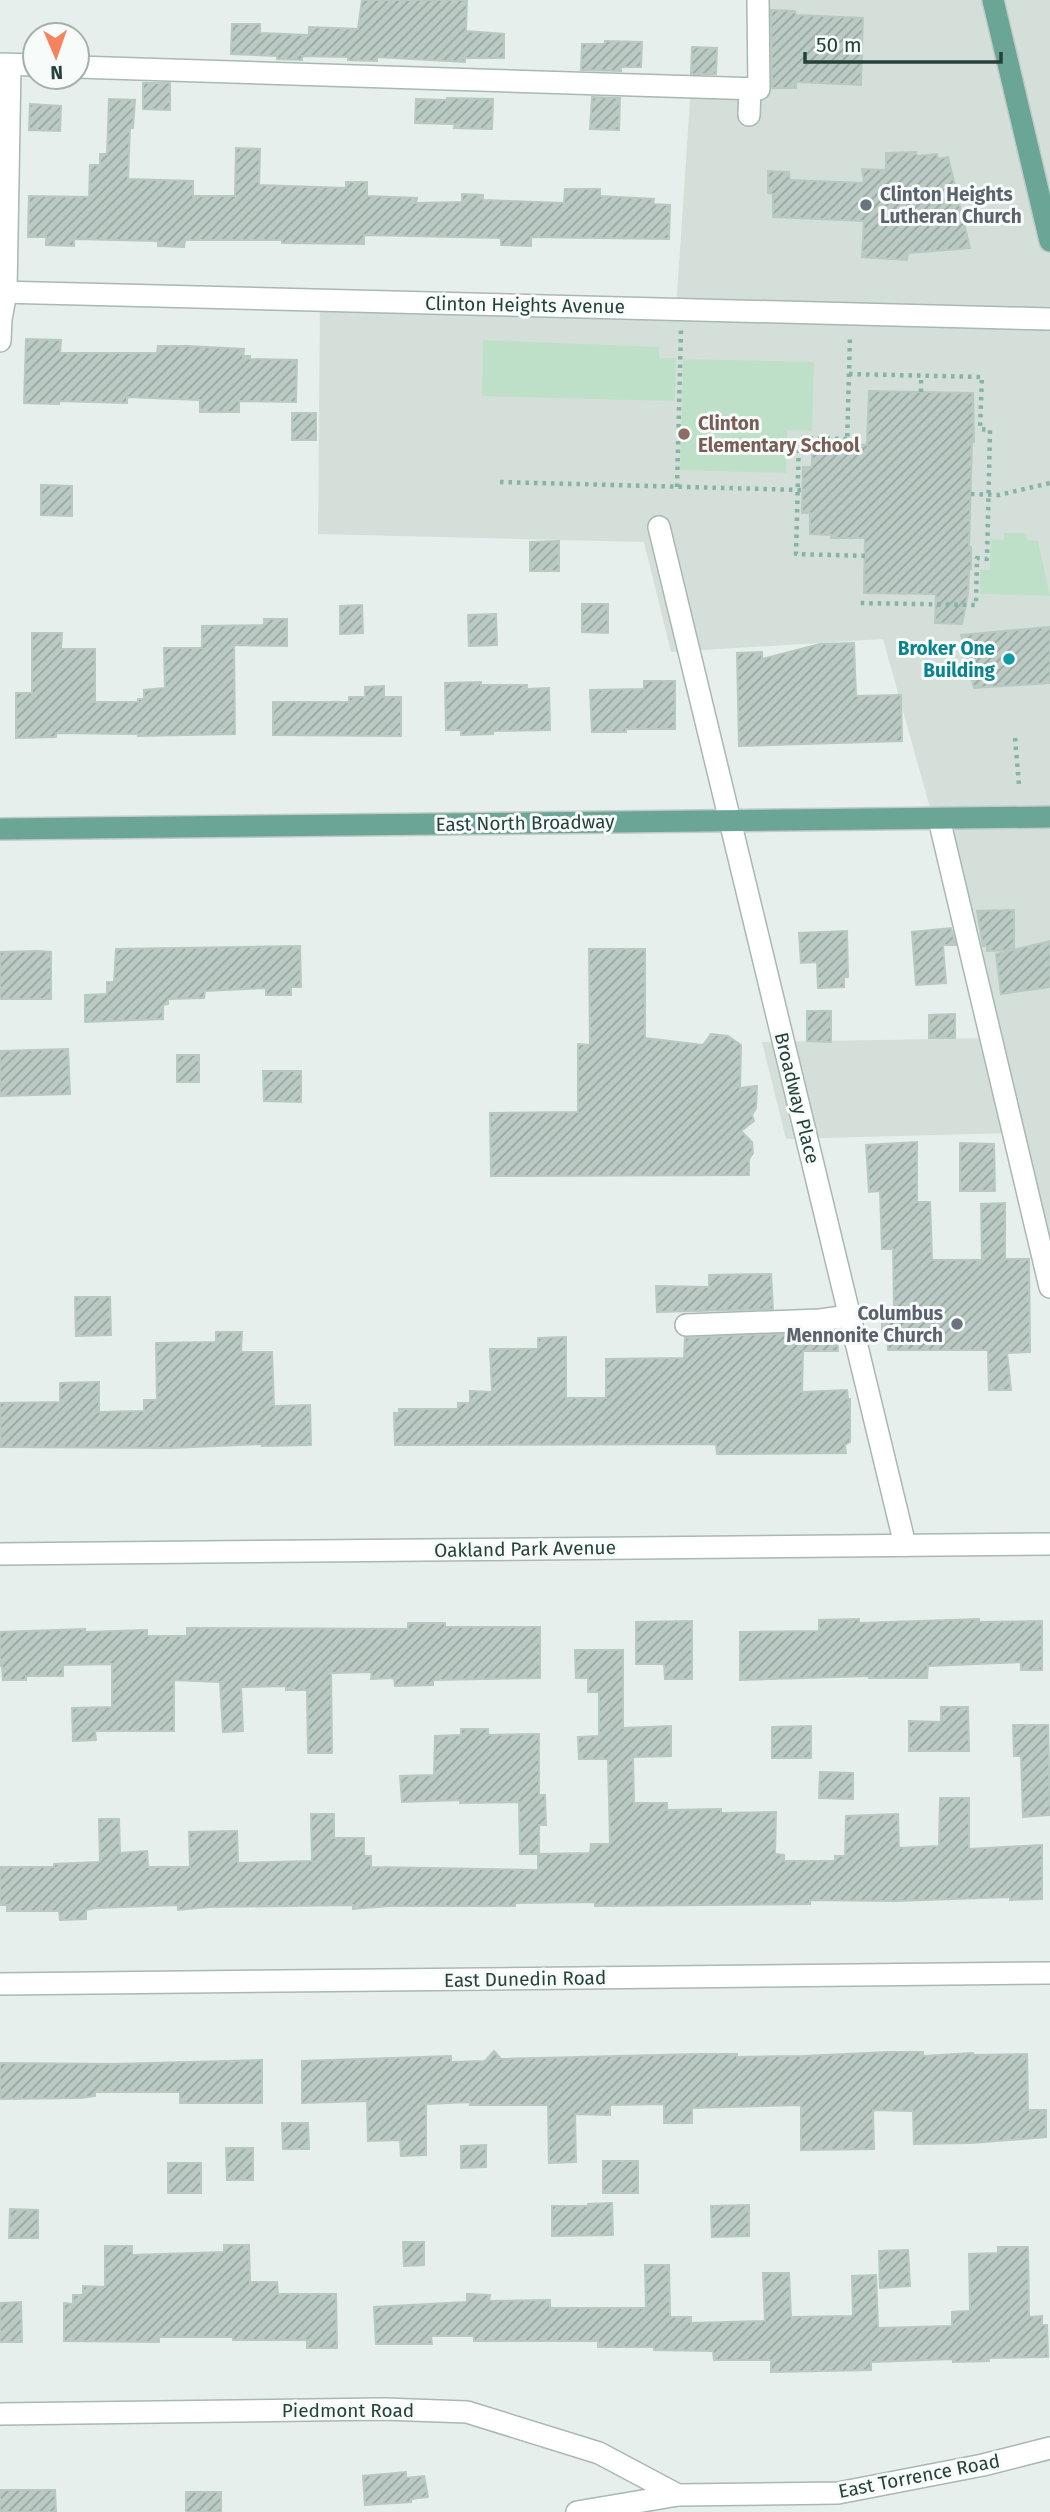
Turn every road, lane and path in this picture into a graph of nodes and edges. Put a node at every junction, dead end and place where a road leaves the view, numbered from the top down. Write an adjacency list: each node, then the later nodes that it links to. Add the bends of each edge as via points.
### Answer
1 (758, 0): 5 (street, via 759,89)
2 (993, 0): 7 (main road)
3 (5, 64): 8 (street)
4 (91, 67): 5 (street)
5 (750, 89): 6 (street)
6 (749, 115)
7 (1050, 242)
8 (3, 292): 9 (street, Clinton Heights Avenue); 12 (street)
9 (851, 314): 10 (street, Clinton Heights Avenue); 13 (path)
10 (1050, 318)
11 (681, 330): 18 (path)
12 (0, 341)
13 (849, 374): 14 (path); 19 (path, via 847,442 799,438)
14 (921, 376): 15 (path); 21 (path, via 982,377 981,429 990,429)
15 (921, 392)
16 (500, 482): 18 (path)
17 (1050, 482): 21 (path)
18 (677, 487): 19 (path)
19 (800, 490): 23 (path, via 796,554)
20 (971, 494): 21 (path)
21 (988, 495): 24 (path, via 987,559 977,558 976,606)
22 (659, 527): 29 (street, Broadway Place)
23 (869, 555)
24 (858, 603)
25 (1015, 738): 26 (path)
26 (1019, 785)
27 (1050, 817): 28 (main road, East North Broadway)
28 (939, 819): 29 (main road, East North Broadway); 31 (street)
29 (730, 821): 30 (main road, East North Broadway); 32 (street, Broadway Place)
30 (0, 829)
31 (1049, 1276)
32 (849, 1316): 33 (street); 35 (street, Broadway Place)
33 (686, 1325)
34 (1050, 1544): 35 (street, Oakland Park Avenue)
35 (905, 1545): 36 (street, Oakland Park Avenue)
36 (0, 1554)
37 (1050, 1973): 38 (street, East Dunedin Road)
38 (0, 1984)
39 (0, 2414): 41 (street, Piedmont Road, via 467,2412 599,2453)
40 (1050, 2448): 41 (street, East Torrence Road, via 838,2493)
41 (678, 2495): 42 (street, East Torrence Road)
42 (577, 2512)

